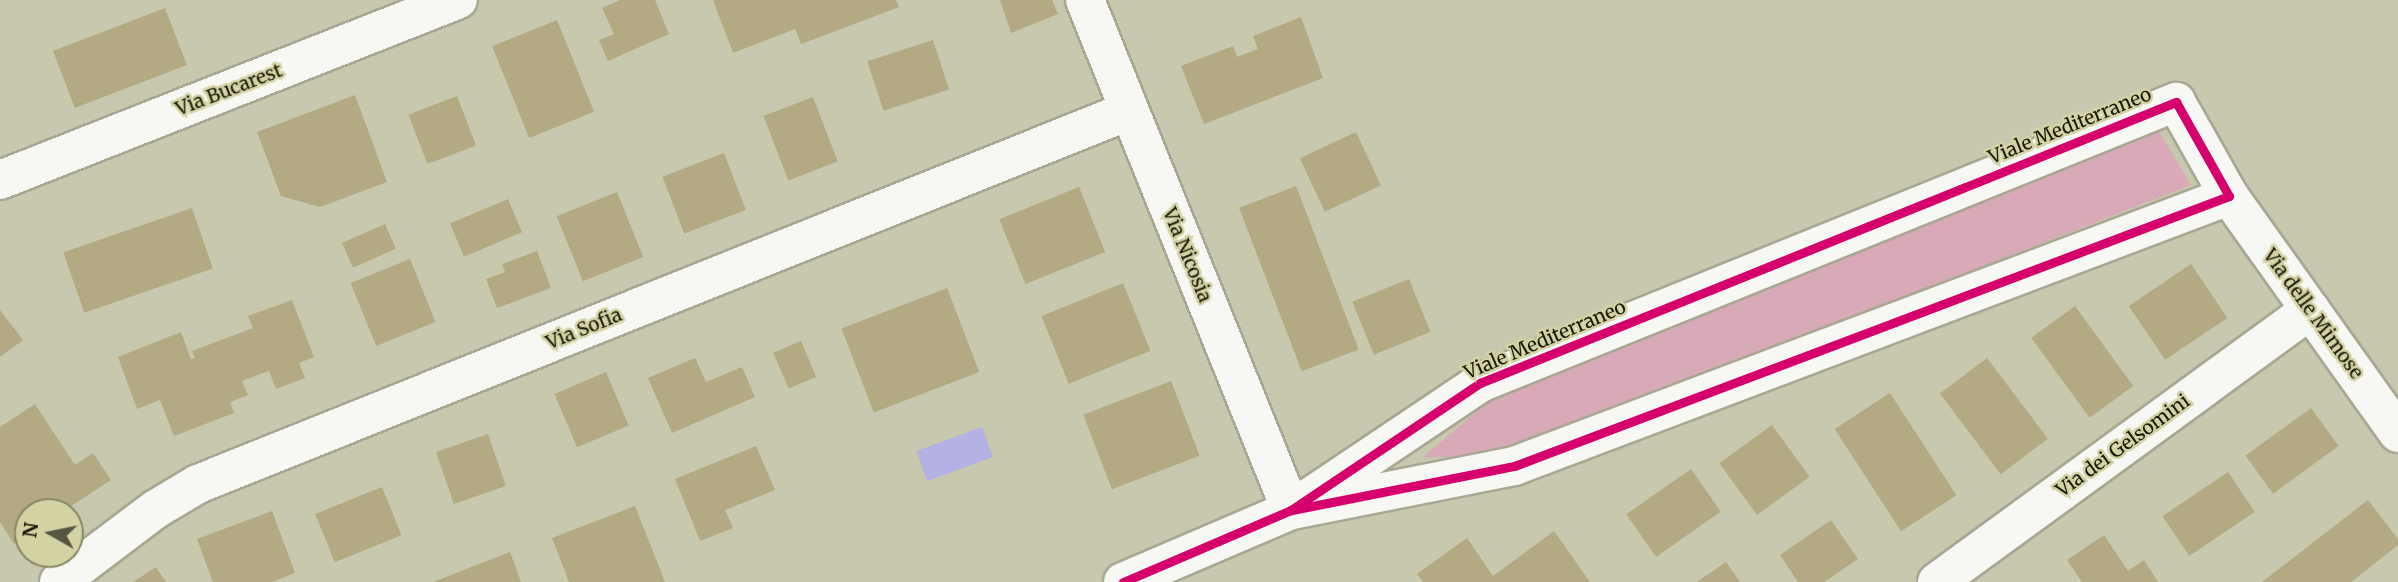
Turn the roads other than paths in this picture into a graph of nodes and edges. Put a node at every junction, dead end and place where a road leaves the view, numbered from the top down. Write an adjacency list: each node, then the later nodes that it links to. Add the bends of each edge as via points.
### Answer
1 (458, 0): 4 (street, Via Bucarest)
2 (1085, 0): 3 (street, Via Nicosia)
3 (1128, 111): 8 (street, Via Nicosia); 9 (street, Via Sofia, via 198,484 156,509)
4 (0, 180)
5 (2229, 196): 6 (street, Via delle Mimose); 8 (street, Viale Mediterraneo, via 1514,466); 8 (street, Viale Mediterraneo, via 2176,102 1480,383)
6 (2310, 310): 7 (street, Via delle Mimose); 11 (street, Via dei Gelsomini)
7 (2398, 433)
8 (1291, 510): 10 (street, Viale Mediterraneo)
9 (59, 582)
10 (1123, 582)
11 (1937, 582)

